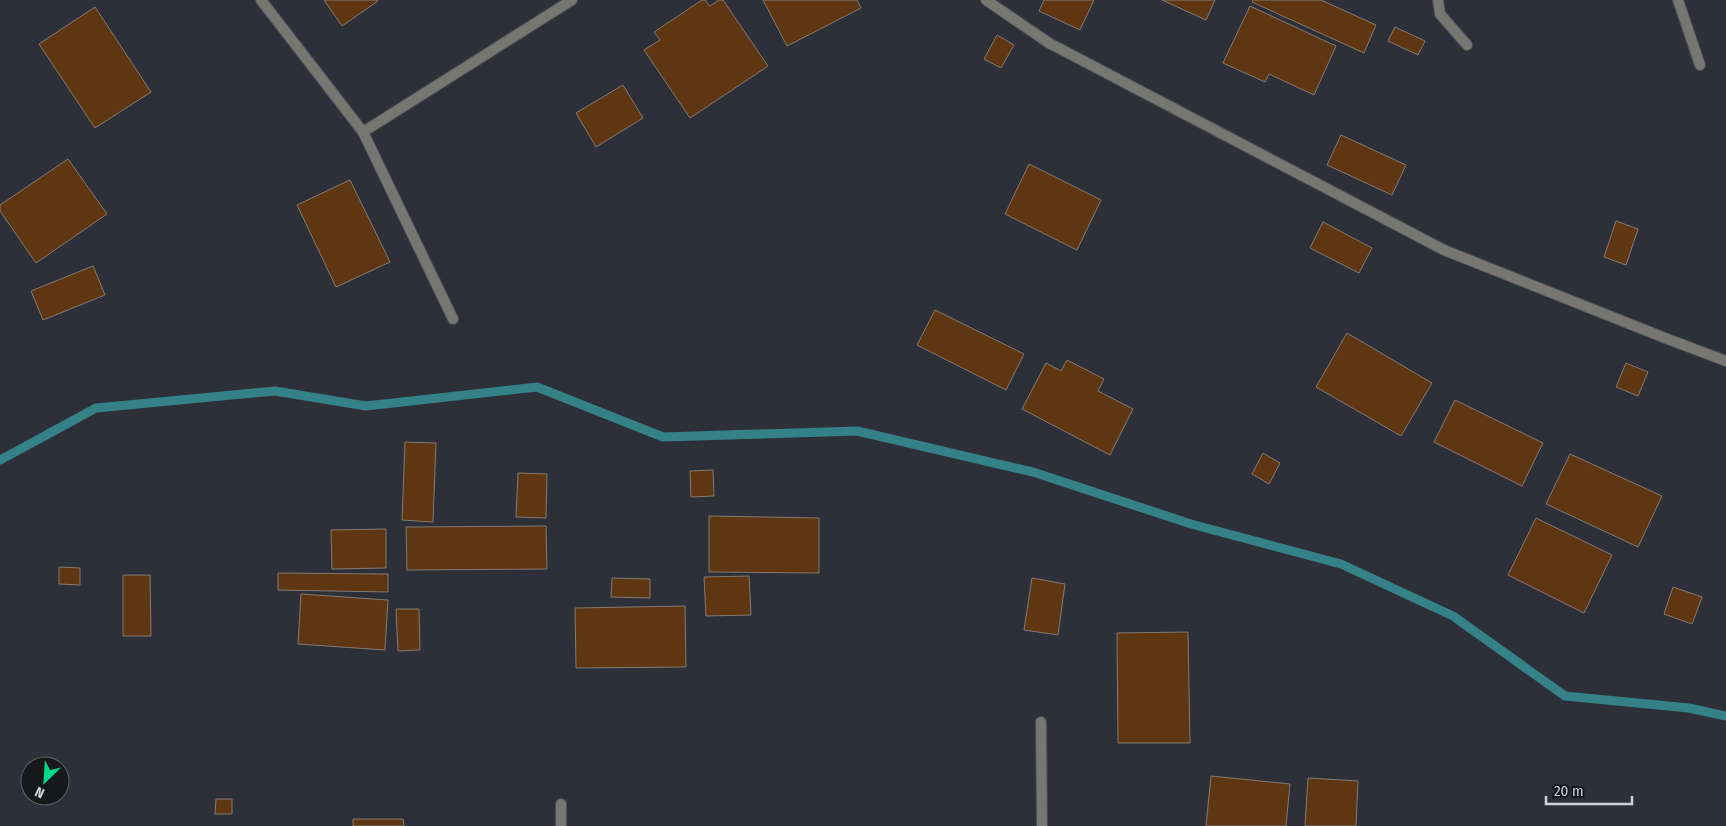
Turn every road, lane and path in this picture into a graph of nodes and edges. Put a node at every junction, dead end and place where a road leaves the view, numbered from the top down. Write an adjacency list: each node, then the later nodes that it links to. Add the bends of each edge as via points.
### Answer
1 (261, 0): 8 (street)
2 (572, 0): 8 (street)
3 (986, 0): 10 (street, via 1049,44 1444,250)
4 (1438, 0): 6 (street, via 1440,14)
5 (1678, 0): 7 (street)
6 (1466, 45)
7 (1700, 65)
8 (363, 132): 9 (street)
9 (453, 319)
10 (1726, 361)
11 (1041, 722): 14 (street)
12 (561, 804): 13 (street)
13 (561, 826)
14 (1042, 826)

